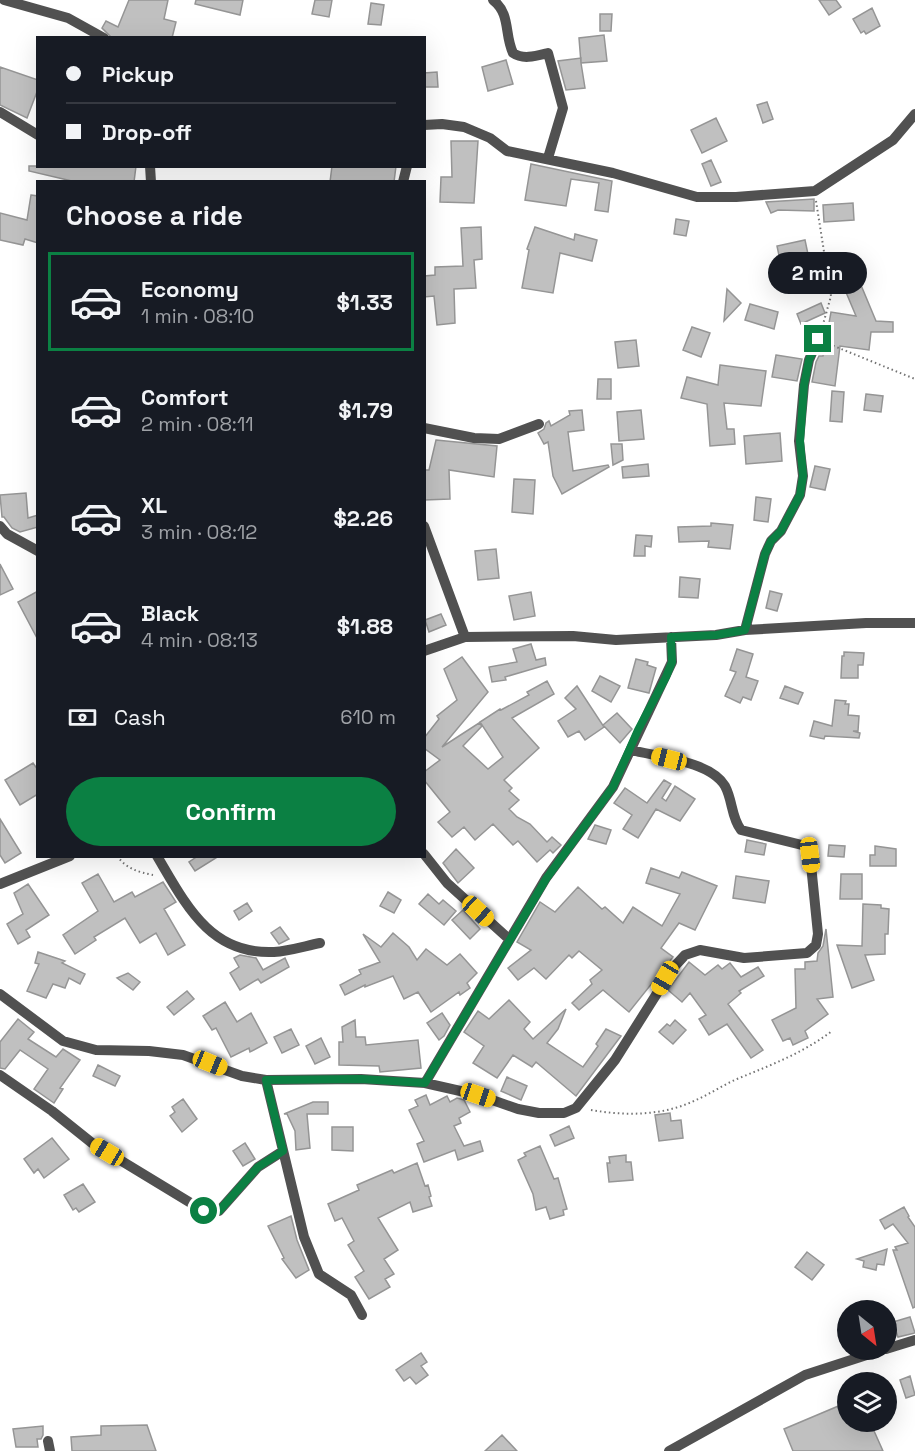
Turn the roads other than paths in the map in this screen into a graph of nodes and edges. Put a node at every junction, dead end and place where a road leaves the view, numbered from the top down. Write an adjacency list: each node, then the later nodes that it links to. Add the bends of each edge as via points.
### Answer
1 (4, 0): 3 (street, via 68,18)
2 (493, 0): 8 (street, via 506,16 513,53 531,57 548,53 563,108)
3 (100, 36)
4 (0, 112): 7 (street)
5 (915, 114): 8 (street, via 893,140 815,191 697,197)
6 (426, 125): 8 (street, via 464,127 490,138 507,151)
7 (36, 134)
8 (548, 158)
9 (818, 339): 16 (street, via 804,385 800,495 765,554)
10 (539, 424): 11 (street, via 498,439)
11 (426, 428)
12 (0, 526): 14 (street)
13 (426, 531): 17 (street)
14 (36, 550)
15 (915, 623): 16 (street)
16 (745, 630): 18 (street)
17 (465, 637): 18 (street); 19 (street)
18 (671, 637): 20 (street, via 672,662)
19 (426, 650)
20 (630, 750): 25 (street, via 613,787 546,879); 30 (street, via 706,768 725,786 741,830 806,846 818,934 816,945 807,953 744,958 699,950 685,955 665,978 615,1060 576,1108 564,1113 539,1113)
21 (426, 857): 25 (street, via 447,883)
22 (64, 858): 24 (street)
23 (159, 858): 26 (street, via 198,920 224,943 275,952)
24 (1, 880)
25 (509, 939): 30 (street)
26 (320, 943)
27 (0, 995): 29 (street, via 63,1041 96,1050 183,1055 242,1076)
28 (0, 1075): 31 (street, via 92,1143 204,1211 219,1211 258,1167)
29 (266, 1080): 30 (street); 31 (street)
30 (425, 1083)
31 (283, 1151): 32 (street, via 304,1237 319,1274 351,1295)
32 (362, 1315)
33 (915, 1340): 34 (street)
34 (897, 1345)
35 (851, 1360): 36 (street, via 805,1375)
36 (669, 1451)

